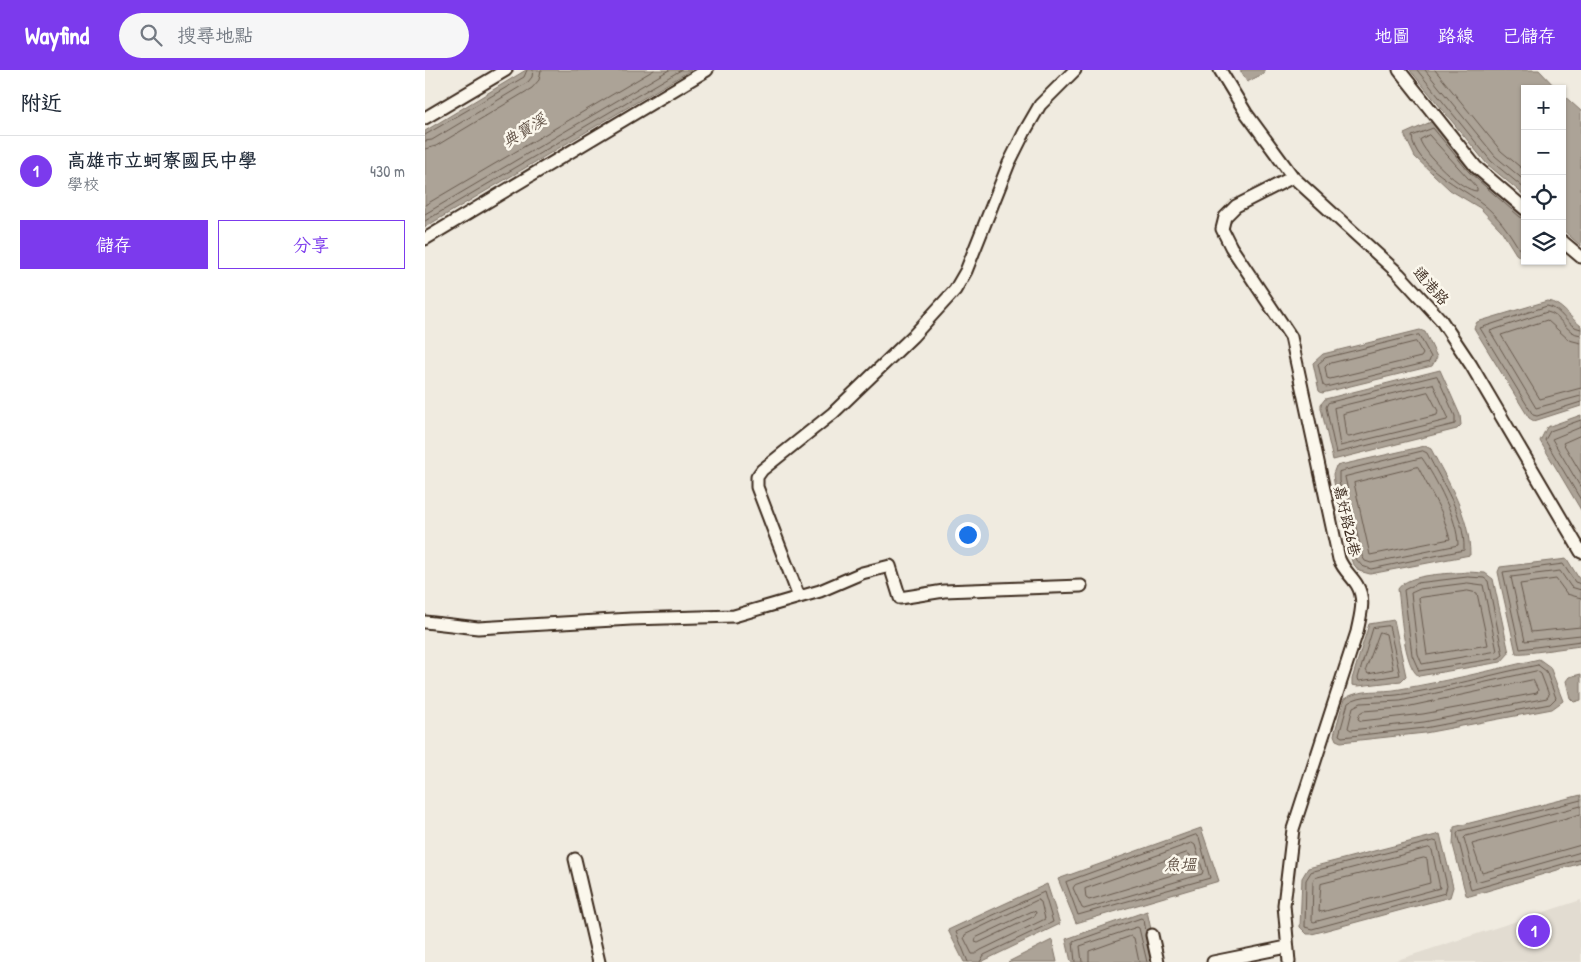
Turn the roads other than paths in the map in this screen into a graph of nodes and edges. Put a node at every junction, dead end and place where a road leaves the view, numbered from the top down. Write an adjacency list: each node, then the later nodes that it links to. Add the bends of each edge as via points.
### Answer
1 (506, 70): 6 (street)
2 (707, 70): 9 (street)
3 (1075, 70): 14 (street, via 1040,106 1025,131 955,290 913,336 833,413 757,477 757,487)
4 (1220, 70): 7 (street, 通港路)
5 (1399, 70): 8 (street, via 1476,167)
6 (425, 118)
7 (1293, 177): 12 (street, 通港路, via 1399,274 1441,320); 18 (street, 嘉好路26巷, via 1236,206 1225,217 1222,229 1291,337 1339,559 1344,571 1357,585 1363,602 1357,632 1293,829 1285,905)
8 (1521, 206)
9 (425, 239)
10 (1566, 244): 11 (street)
11 (1581, 257)
12 (1581, 552)
13 (1081, 586): 14 (street, via 944,591 899,598 890,566)
14 (799, 597): 15 (street, via 733,616 478,628)
15 (425, 622)
16 (575, 859): 19 (street)
17 (1152, 935): 20 (street)
18 (1288, 955): 21 (street, 嘉好路26巷)
19 (599, 962)
20 (1158, 962)
21 (1213, 962)

